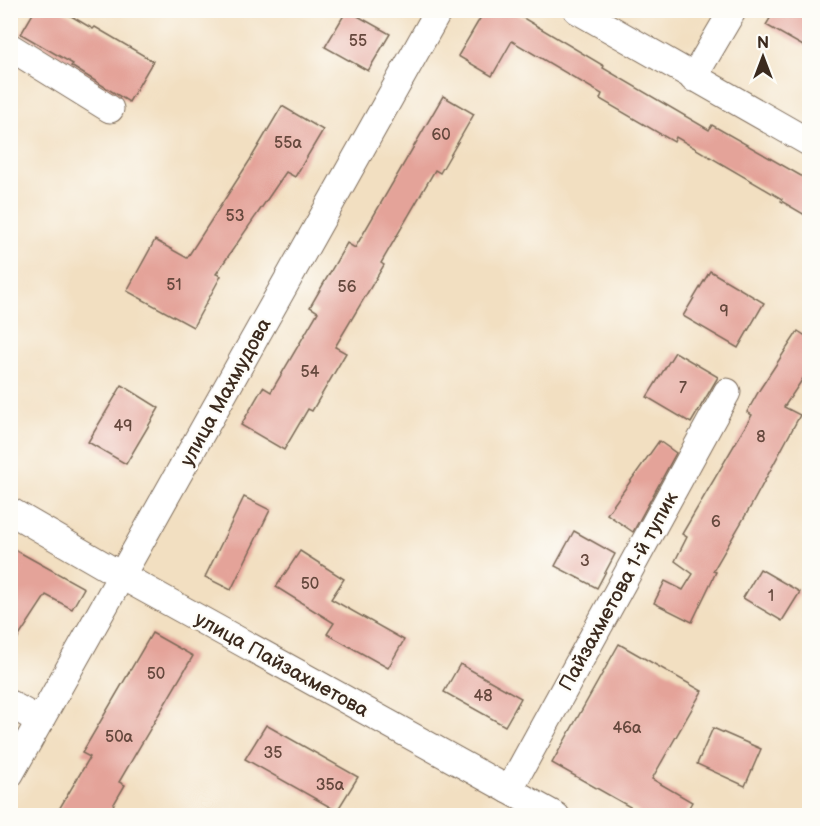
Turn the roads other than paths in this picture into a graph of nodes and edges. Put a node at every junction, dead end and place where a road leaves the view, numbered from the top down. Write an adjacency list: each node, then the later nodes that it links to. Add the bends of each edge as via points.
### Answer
1 (439, 10): 10 (street, улица Махмудова)
2 (577, 10): 5 (street)
3 (733, 10): 5 (street)
4 (10, 47): 6 (street)
5 (693, 78): 7 (street)
6 (110, 109)
7 (810, 143)
8 (727, 392): 14 (street, Пайзахметова 1-й тупик)
9 (10, 511): 10 (street, улица Пайзахметова)
10 (122, 576): 12 (street, улица Махмудова); 14 (street, улица Пайзахметова)
11 (10, 704): 12 (street)
12 (40, 721): 13 (street, улица Махмудова)
13 (10, 774)
14 (509, 790): 15 (street, улица Пайзахметова)
15 (556, 816)

